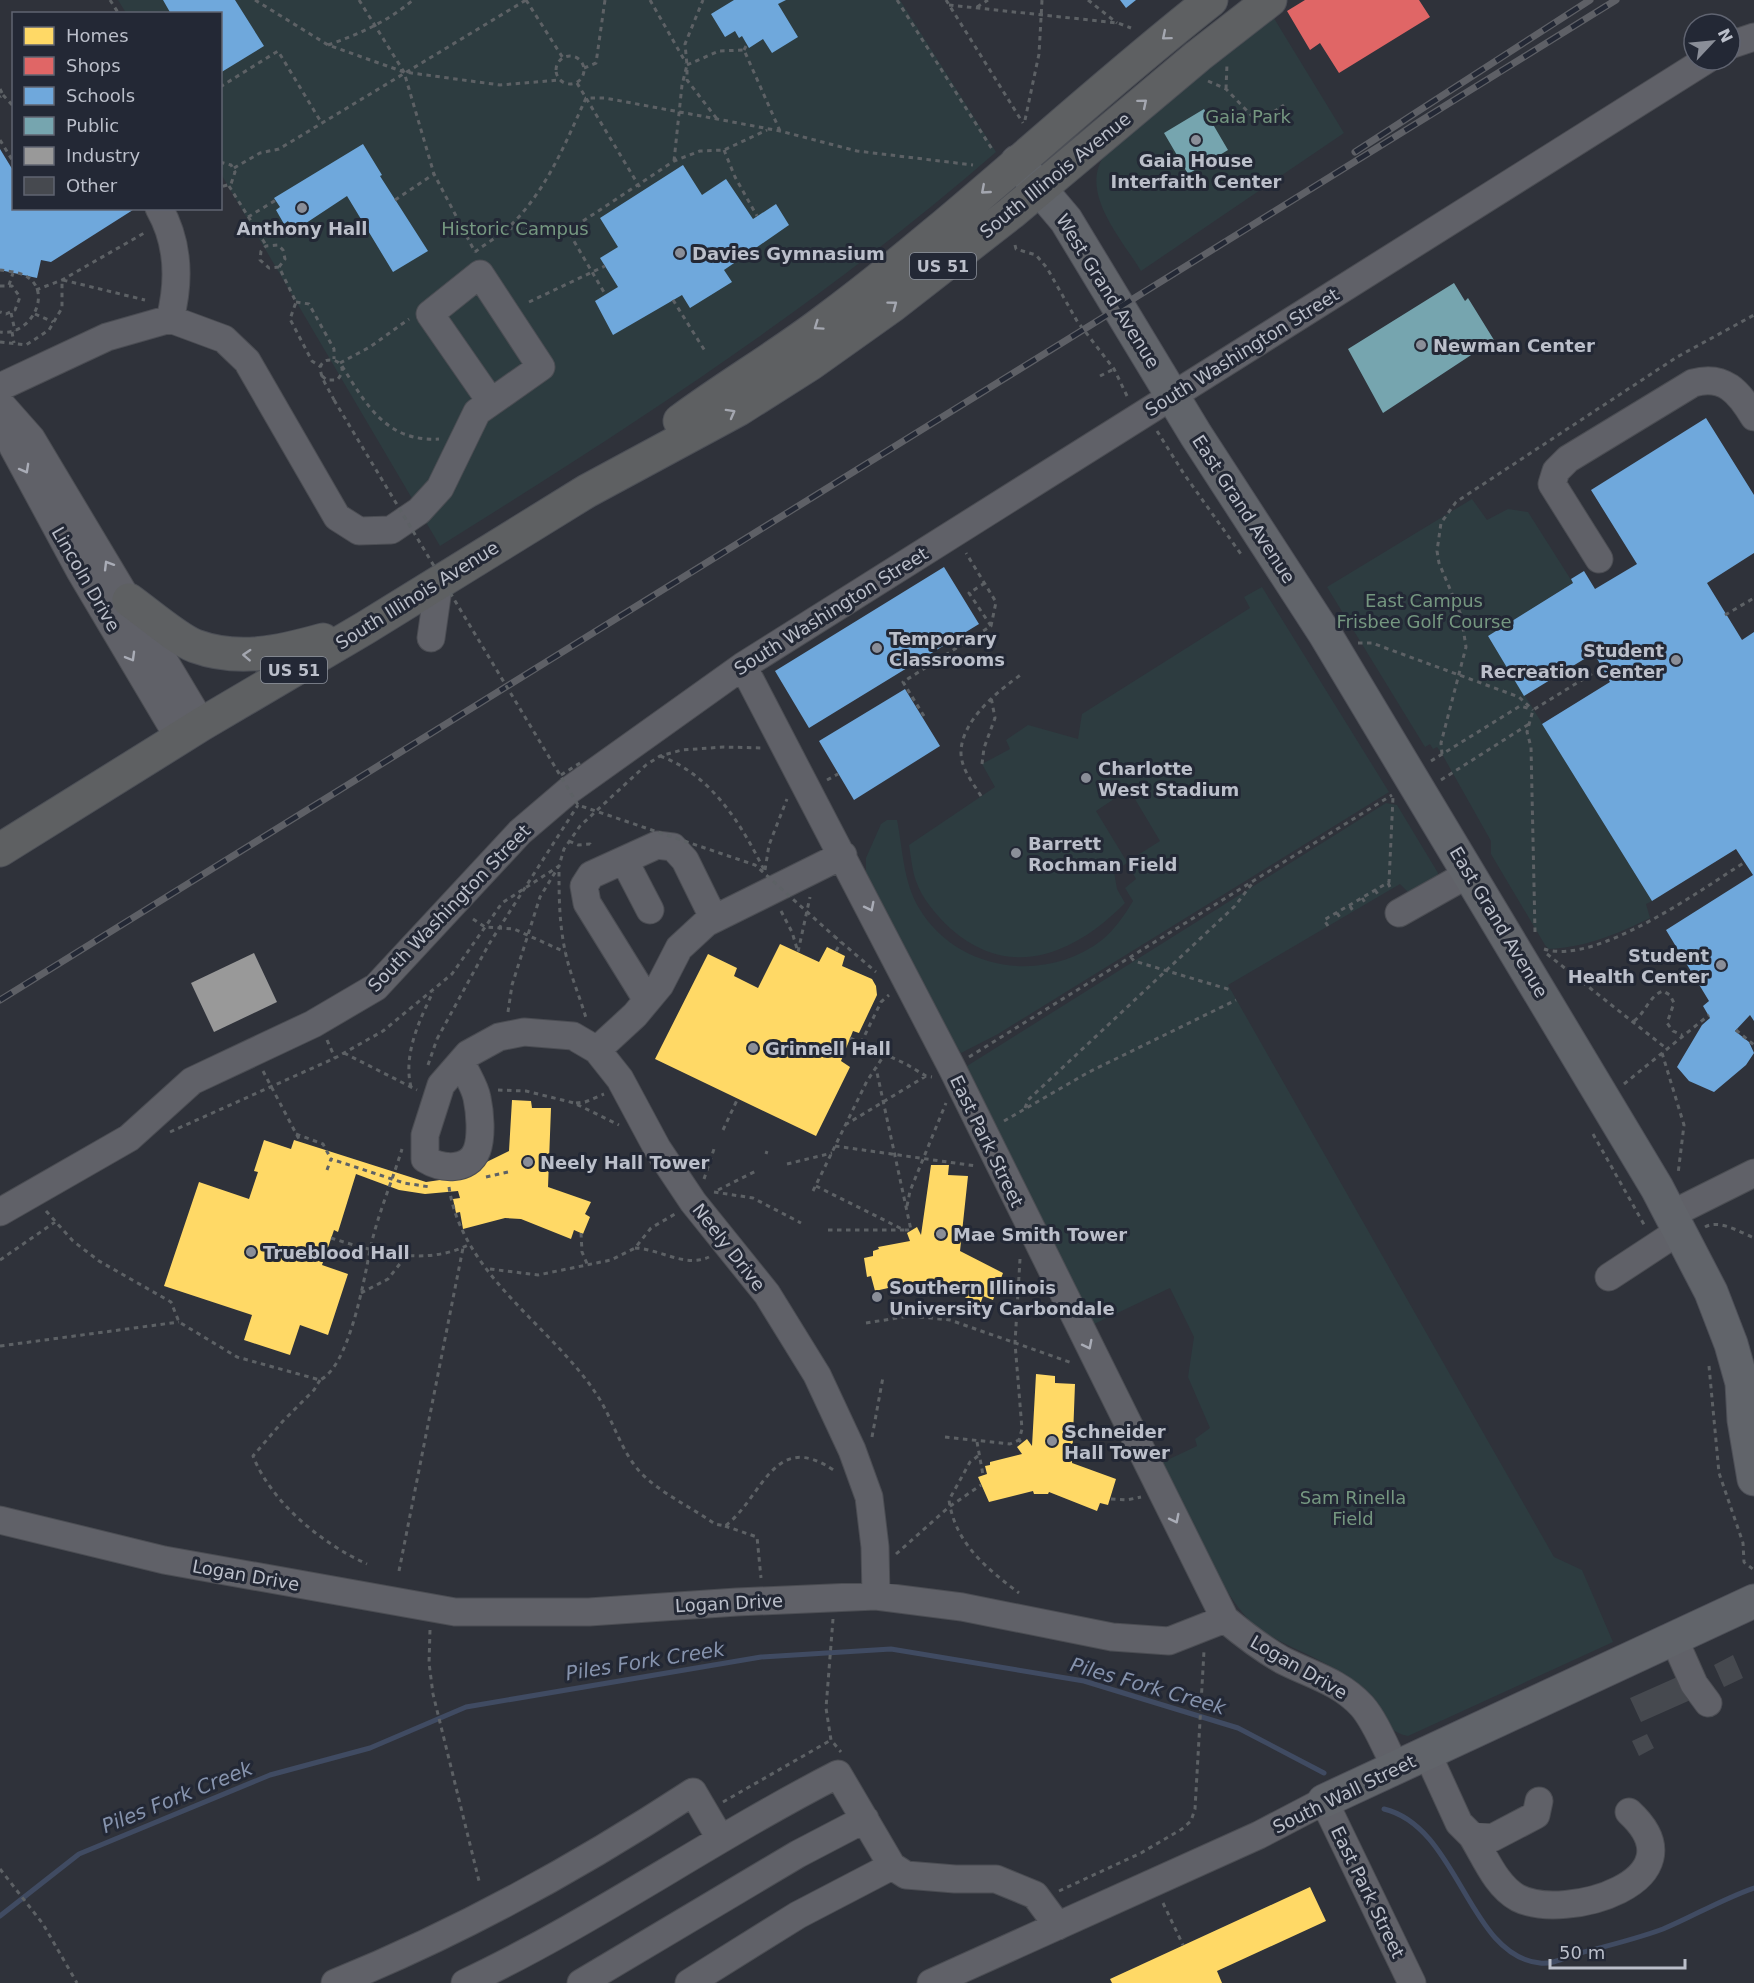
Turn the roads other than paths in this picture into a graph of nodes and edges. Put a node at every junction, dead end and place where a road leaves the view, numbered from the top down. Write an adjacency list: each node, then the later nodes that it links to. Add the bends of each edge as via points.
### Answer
1 (1211, 0): 4 (highway, South Illinois Avenue / US 51, one-way to 4)
2 (1270, 0): 5 (highway, South Illinois Avenue / US 51, one-way to 2)
3 (1687, 72): 9 (street, South Washington Street)
4 (1004, 155): 5 (main road, West Grand Avenue); 14 (highway, South Illinois Avenue / US 51, one-way to 14, via 933,234 826,320 711,398)
5 (1040, 189): 9 (main road, West Grand Avenue, via 1066,220); 14 (highway, South Illinois Avenue / US 51, one-way to 5, via 739,409 810,364 893,305)
6 (156, 218): 7 (street, via 176,250 176,290)
7 (170, 319): 8 (street, via 107,337); 10 (street, via 224,339 239,352 337,517 359,531 391,530 419,511 440,488 477,412)
8 (0, 387)
9 (1172, 396): 20 (street, South Washington Street); 25 (main road, East Grand Avenue, via 1325,634)
10 (491, 402): 10 (street, via 541,367 480,274 430,314)
11 (0, 403): 17 (street, Lincoln Drive, one-way to 11, via 31,438)
12 (0, 416): 21 (street, Lincoln Drive, one-way to 21, via 80,571)
13 (1754, 417): 15 (street, via 1740,394 1724,384 1705,380 1693,383 1568,459 1556,471 1552,484)
14 (587, 491): 16 (highway, South Illinois Avenue / US 51)
15 (1599, 559)
16 (439, 582): 18 (highway, South Illinois Avenue / US 51); 19 (street)
17 (129, 600): 18 (highway, one-way to 17, via 253,656 193,646); 21 (street, Lincoln Drive)
18 (365, 628): 21 (highway, South Illinois Avenue / US 51)
19 (431, 638)
20 (743, 666): 24 (street, East Park Street, via 790,751); 33 (street, South Washington Street, via 568,791 520,832 376,987 313,1024 192,1081 129,1138)
21 (190, 731): 22 (highway, South Illinois Avenue / US 51)
22 (0, 849)
23 (624, 860): 27 (street); 28 (street, via 657,845 673,847 685,860); 29 (street, via 591,875 584,886 587,903)
24 (833, 860): 28 (street); 40 (street, East Park Street, one-way to 40, via 1130,1405)
25 (1470, 873): 26 (street); 34 (main road, East Grand Avenue)
26 (1390, 899)
27 (650, 910)
28 (714, 919): 29 (street, via 679,948 660,985)
29 (647, 1000): 30 (street, via 629,1022)
30 (593, 1038): 31 (street, Neely Drive, via 524,1032 499,1037 468,1053); 38 (street, Neely Drive, via 657,1148 693,1202 767,1294 817,1375 869,1497)
31 (462, 1064)
32 (1754, 1173): 34 (street)
33 (0, 1212)
34 (1685, 1225): 35 (street); 36 (main road, East Grand Avenue, via 1742,1383)
35 (1609, 1277)
36 (1754, 1479)
37 (0, 1520): 38 (street, Logan Drive, via 164,1560 455,1612 589,1612)
38 (876, 1596): 40 (street, Logan Drive, via 962,1606 1112,1637 1169,1641)
39 (1754, 1601): 41 (main road, South Wall Street)
40 (1225, 1619): 44 (street, Logan Drive, via 1251,1641 1337,1685 1354,1699 1364,1708)
41 (1674, 1639): 42 (street, via 1694,1684); 43 (main road, South Wall Street)
42 (1708, 1703)
43 (1427, 1753): 44 (main road, South Wall Street); 49 (street, via 1459,1823)
44 (1396, 1768): 45 (main road, South Wall Street)
45 (1324, 1801): 52 (street, South Wall Street, via 1259,1835); 58 (street, East Park Street)
46 (1539, 1801): 49 (street, via 1536,1815 1515,1827 1492,1838)
47 (1629, 1812): 49 (street, via 1646,1831 1652,1845 1647,1871 1616,1890 1563,1905 1537,1905 1509,1892)
48 (865, 1819): 50 (street, via 838,1774); 51 (street); 56 (street, via 798,1854)
49 (1473, 1836)
50 (720, 1838): 54 (street, via 693,1792 581,1863 506,1904); 55 (street, via 556,1937)
51 (892, 1866): 52 (street, via 906,1875 996,1879 1035,1894); 57 (street, via 798,1915)
52 (1058, 1926): 53 (street, South Wall Street)
53 (938, 1982)
54 (335, 1983)
55 (465, 1983)
56 (581, 1983)
57 (689, 1983)
58 (1412, 1983)

